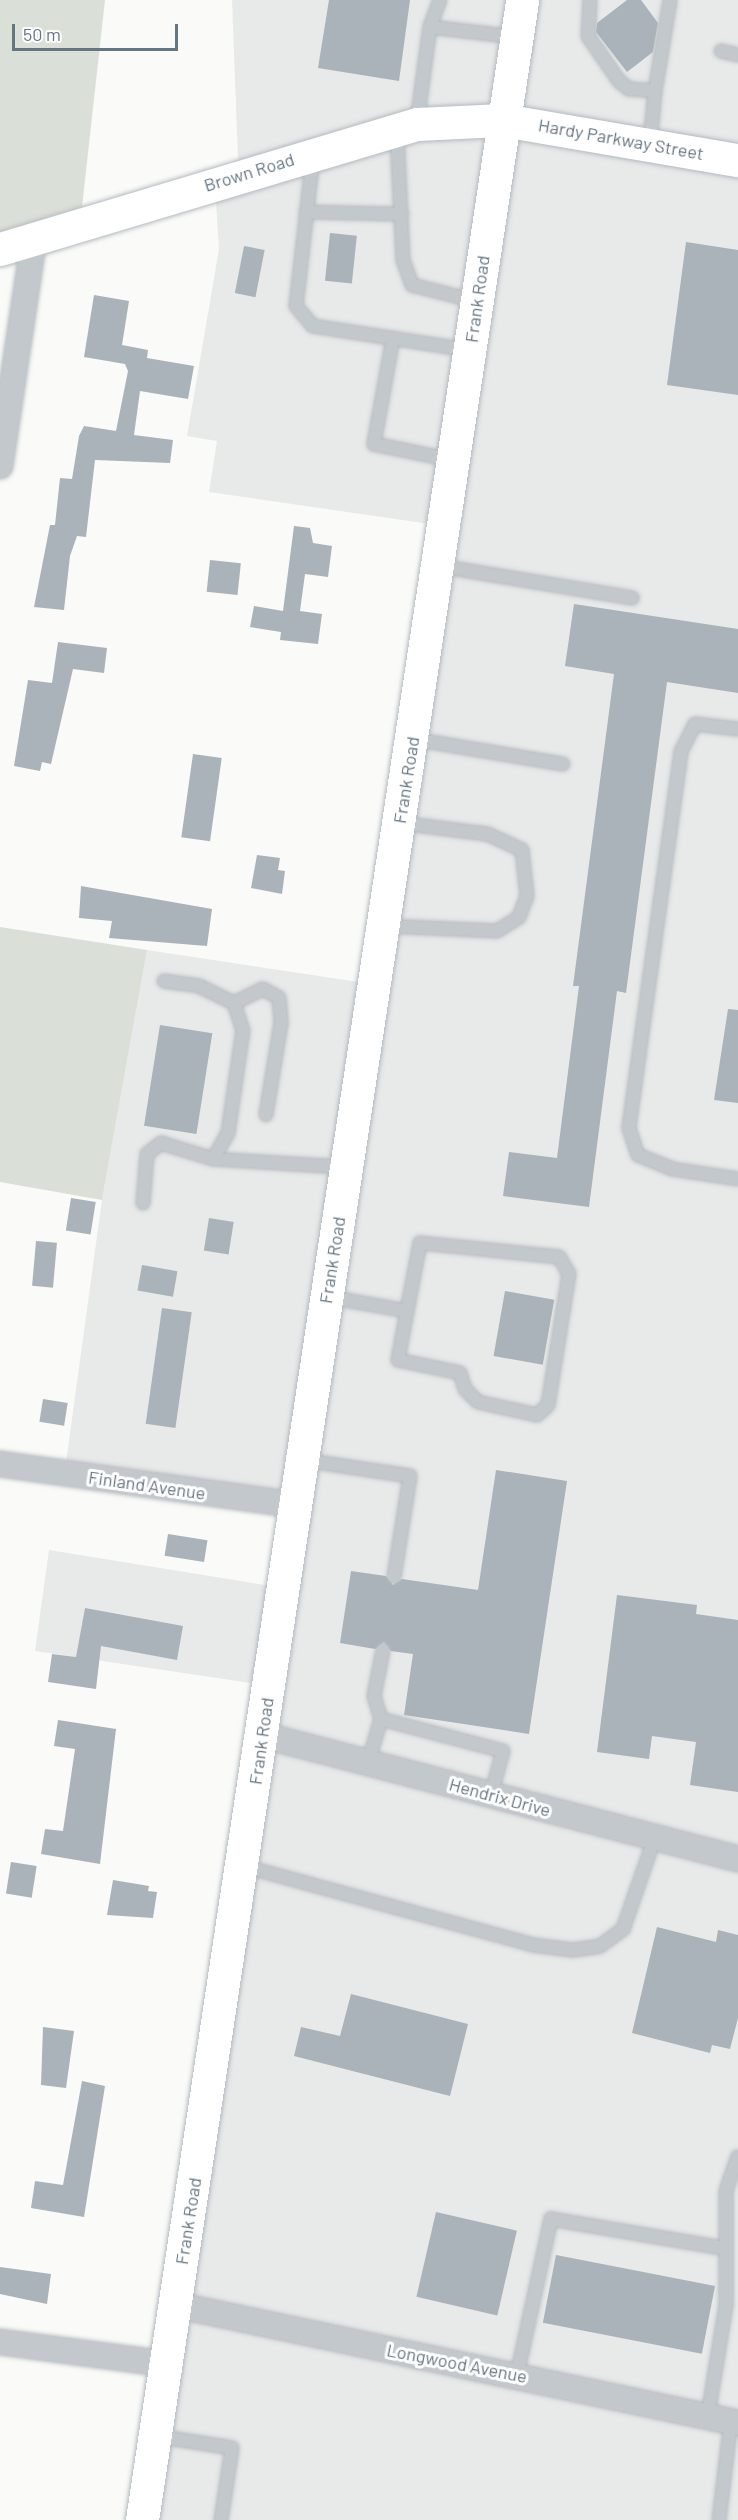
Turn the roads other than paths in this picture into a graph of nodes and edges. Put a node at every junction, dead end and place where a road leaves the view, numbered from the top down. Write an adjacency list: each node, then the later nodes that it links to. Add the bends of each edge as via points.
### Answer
1 (440, 0): 5 (lane)
2 (522, 0): 6 (main road, Frank Road)
3 (590, 0): 9 (lane, via 588,36 619,81 630,89)
4 (670, 0): 9 (lane)
5 (430, 27): 6 (lane); 11 (lane)
6 (516, 37): 10 (main road, Frank Road)
7 (721, 51): 8 (lane)
8 (738, 55)
9 (655, 91): 12 (lane)
10 (503, 120): 11 (main road, Brown Road); 12 (main road, Hardy Parkway Street); 19 (main road, Frank Road)
11 (407, 126): 13 (main road, Brown Road); 16 (lane)
12 (650, 143): 14 (main road, Hardy Parkway Street)
13 (313, 153): 15 (lane); 17 (main road, Brown Road)
14 (738, 160)
15 (306, 212): 16 (lane); 20 (lane, via 296,306 313,326)
16 (402, 214): 19 (lane, via 403,260 412,285)
17 (34, 239): 18 (main road, Brown Road); 23 (street)
18 (0, 249)
19 (477, 302): 21 (main road, Frank Road)
20 (393, 338): 21 (lane); 22 (lane, via 374,444)
21 (469, 350): 22 (main road, Frank Road)
22 (453, 460): 24 (main road, Frank Road)
23 (0, 466)
24 (438, 566): 25 (lane); 27 (main road, Frank Road)
25 (632, 598)
26 (738, 729): 36 (lane, via 695,724 681,752 628,1128 638,1155 672,1169)
27 (412, 739): 28 (lane); 29 (main road, Frank Road)
28 (563, 764)
29 (399, 823): 30 (main road, Frank Road); 30 (lane, via 487,834 522,850 527,896 519,917 497,931)
30 (384, 926): 35 (main road, Frank Road)
31 (164, 981): 32 (lane, via 199,986)
32 (234, 1003): 33 (lane, via 263,989 279,998 281,1023); 34 (lane, via 241,1042 228,1133)
33 (266, 1115)
34 (213, 1158): 35 (lane); 37 (lane, via 162,1143 147,1154)
35 (347, 1167): 38 (main road, Frank Road)
36 (738, 1179)
37 (143, 1203)
38 (327, 1297): 39 (lane); 40 (main road, Frank Road)
39 (407, 1311): 39 (lane, via 398,1360 460,1373 465,1389 478,1402 537,1415 548,1405 570,1274 559,1257 420,1244)
40 (302, 1459): 42 (main road, Frank Road); 43 (lane, via 410,1476)
41 (0, 1464): 42 (street, Finland Avenue)
42 (295, 1505): 46 (main road, Frank Road)
43 (394, 1577)
44 (383, 1650): 45 (lane, via 374,1696)
45 (381, 1719): 47 (lane); 48 (lane, via 503,1751)
46 (262, 1735): 47 (street, Hendrix Drive); 51 (main road, Frank Road)
47 (368, 1763): 48 (street, Hendrix Drive)
48 (491, 1795): 49 (street, Hendrix Drive)
49 (655, 1838): 50 (street, Hendrix Drive); 51 (lane, via 623,1929 600,1946 573,1950 533,1945)
50 (738, 1859)
51 (242, 1866): 54 (main road, Frank Road)
52 (738, 2157): 53 (lane, via 726,2191)
53 (723, 2248): 57 (lane, via 551,2219); 58 (lane)
54 (176, 2305): 56 (main road, Frank Road); 57 (street, Longwood Avenue)
55 (0, 2342): 56 (street)
56 (166, 2364): 59 (main road, Frank Road)
57 (517, 2375): 58 (street, Longwood Avenue)
58 (726, 2420): 62 (lane)
59 (155, 2436): 60 (main road, Frank Road); 61 (lane, via 232,2448)
60 (142, 2520)
61 (221, 2520)
62 (719, 2520)

